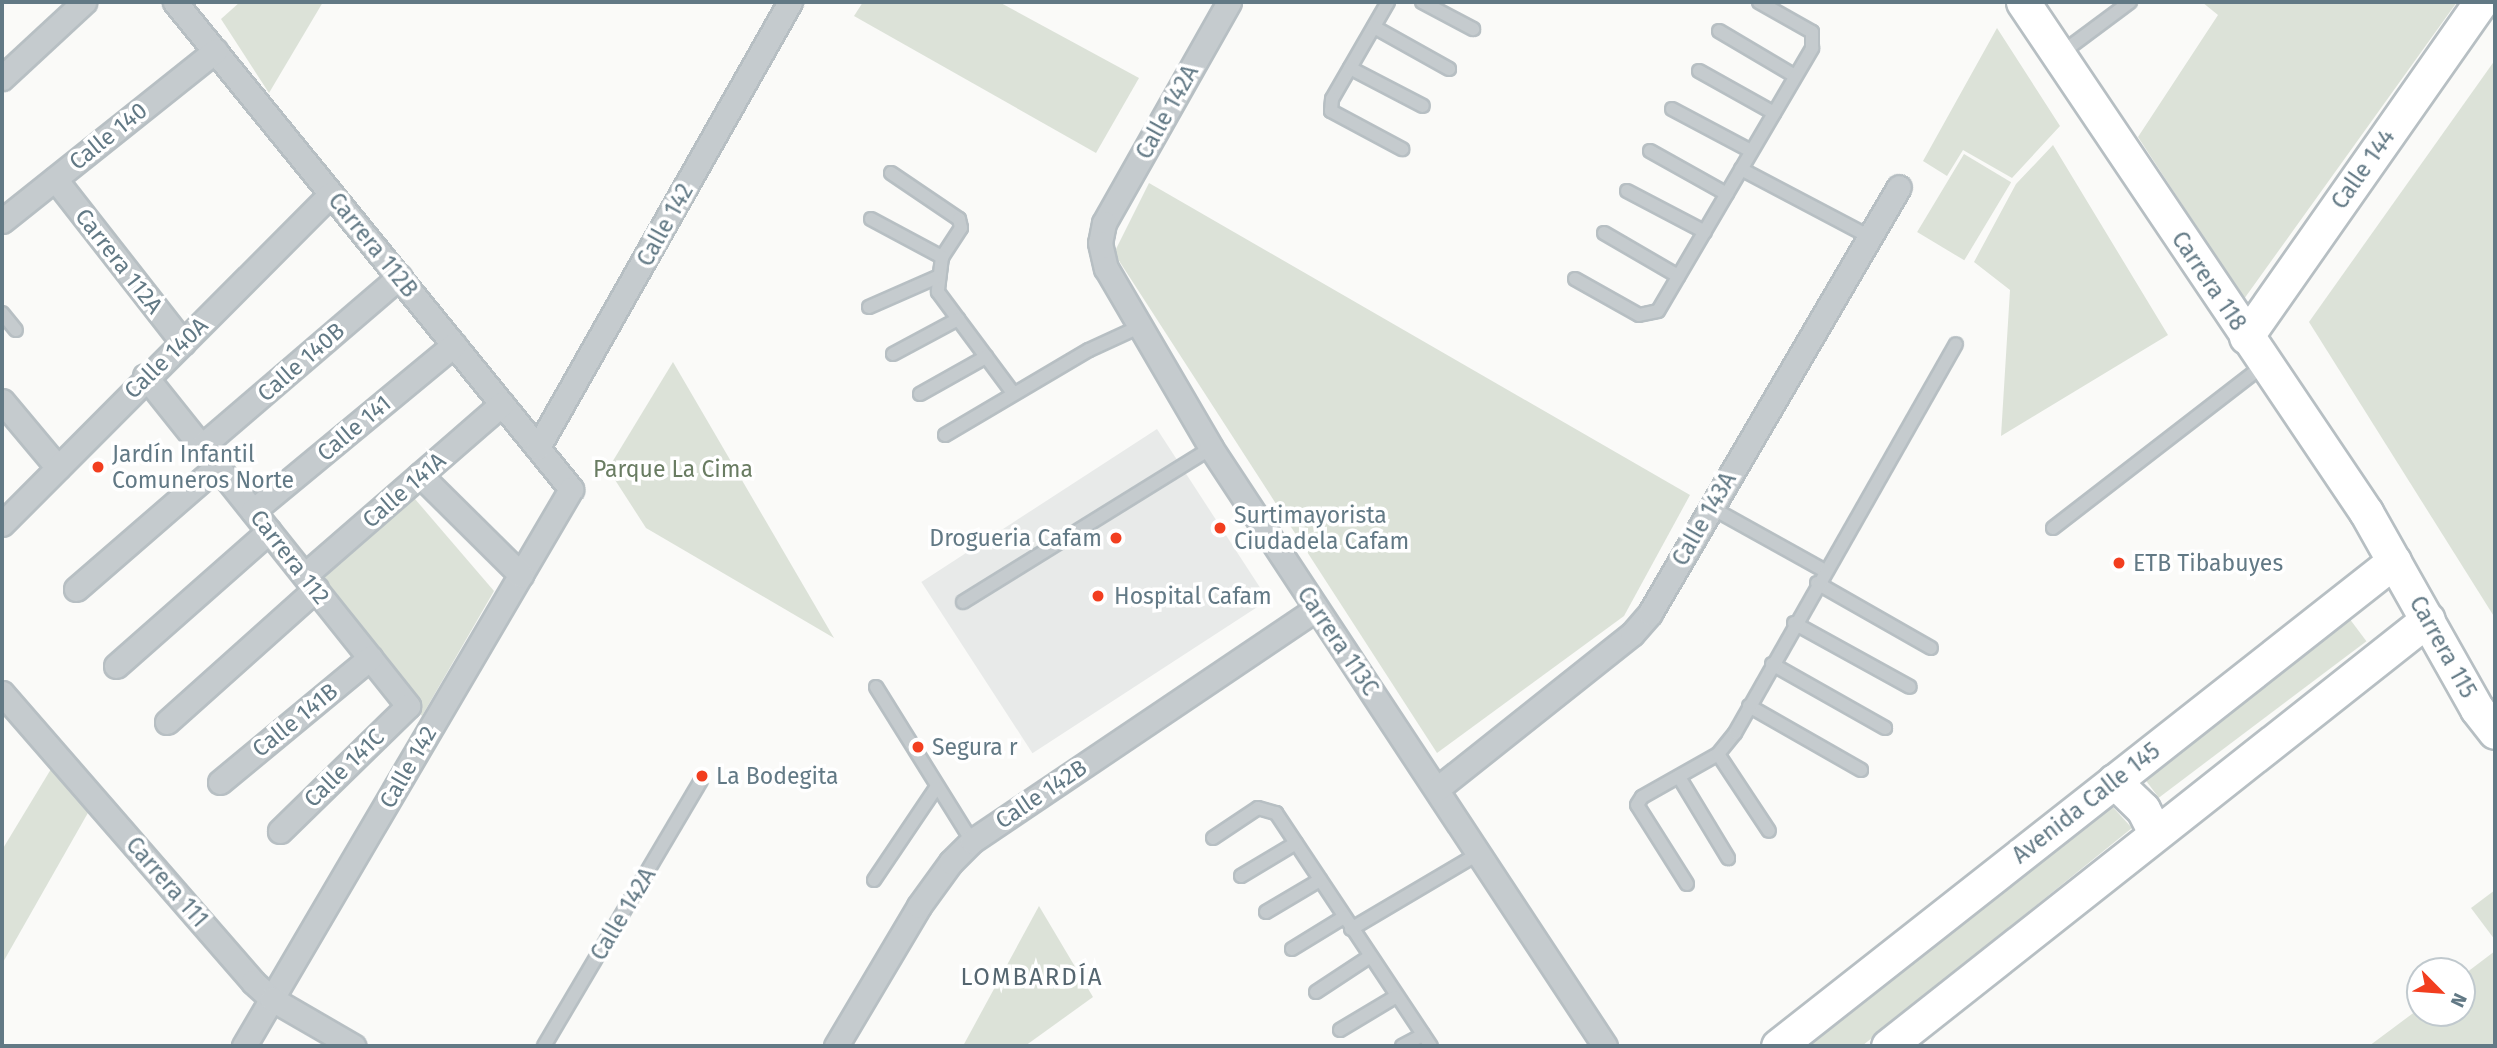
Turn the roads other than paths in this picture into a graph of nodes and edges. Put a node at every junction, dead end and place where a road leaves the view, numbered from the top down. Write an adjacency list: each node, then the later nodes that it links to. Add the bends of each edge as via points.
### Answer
1 (84, 2): 20 (street)
2 (175, 2): 14 (street, Carrera 112B)
3 (790, 2): 64 (street, Calle 142)
4 (1229, 2): 36 (street, Calle 142A)
5 (1388, 2): 11 (lane)
6 (1422, 2): 12 (lane)
7 (1759, 2): 19 (lane, via 1812,32 1812,48)
8 (2023, 2): 15 (main road, Carrera 118)
9 (2130, 2): 15 (lane)
10 (2481, 2): 50 (main road, Calle 144)
11 (1374, 27): 16 (lane); 17 (lane)
12 (1473, 29)
13 (1719, 31): 19 (lane)
14 (215, 51): 29 (street, Calle 140); 32 (street, Carrera 112B)
15 (2059, 55): 50 (main road, Carrera 118)
16 (1350, 68): 21 (lane); 24 (lane, via 1332,99 1331,111)
17 (1449, 69)
18 (1699, 71): 23 (lane)
19 (1795, 76): 23 (lane)
20 (2, 79)
21 (1423, 106)
22 (1672, 109): 26 (lane)
23 (1773, 113): 26 (lane)
24 (1402, 149)
25 (1650, 151): 33 (lane)
26 (1751, 151): 27 (lane)
27 (1741, 169): 33 (lane); 39 (lane)
28 (891, 173): 40 (lane, via 960,219 961,228)
29 (55, 179): 35 (street, Calle 140); 51 (street, Carrera 112A)
30 (1899, 187): 39 (street, Calle 143A)
31 (1627, 191): 37 (lane)
32 (331, 194): 42 (street, Carrera 112B); 51 (street, Calle 140A)
33 (1727, 194): 37 (lane)
34 (871, 219): 40 (lane)
35 (2, 221)
36 (1104, 223): 48 (street, Carrera 113C, via 1100,243 1106,268)
37 (1704, 232): 41 (lane)
38 (1604, 233): 41 (lane)
39 (1870, 237): 70 (street, Calle 143A)
40 (942, 257): 43 (lane)
41 (1678, 276): 44 (lane, via 1658,311 1650,316 1639,315)
42 (399, 277): 53 (street, Carrera 112B); 63 (street, Calle 140B)
43 (937, 277): 45 (lane); 47 (lane, via 938,292)
44 (1576, 279)
45 (869, 307)
46 (2, 313): 49 (lane)
47 (958, 319): 54 (lane); 55 (lane)
48 (1139, 327): 58 (lane); 65 (street, Carrera 113C)
49 (16, 330)
50 (2246, 337): 56 (main road, Carrera 118)
51 (183, 343): 57 (street, Calle 140A)
52 (1956, 344): 76 (lane)
53 (454, 345): 61 (street, Carrera 112B); 71 (street, Calle 141)
54 (893, 354)
55 (986, 357): 58 (lane); 59 (lane)
56 (2264, 365): 73 (lane); 75 (main road, Carrera 118)
57 (145, 376): 63 (street, Carrera 112); 67 (street, Calle 140A)
58 (1013, 393): 62 (lane)
59 (920, 394)
60 (2, 401): 67 (street)
61 (502, 404): 64 (street, Carrera 112B); 68 (street, Calle 141A)
62 (945, 435)
63 (202, 446): 66 (street, Carrera 112)
64 (538, 447): 69 (street, Carrera 112B)
65 (1211, 449): 81 (lane); 82 (street, Carrera 113C)
66 (218, 466): 71 (street, Carrera 112); 80 (street)
67 (58, 468): 72 (street, Calle 140A)
68 (421, 475): 77 (street); 78 (street, Calle 141A)
69 (571, 489): 77 (street, Calle 142)
70 (1710, 507): 76 (lane); 104 (street, Calle 143A, via 1650,613 1632,634)
71 (253, 510): 74 (street, Carrera 112)
72 (2, 524)
73 (2053, 528)
74 (269, 531): 78 (street, Carrera 112); 88 (street)
75 (2394, 561): 83 (main road, Carrera 115); 102 (main road, Avenida Calle 145)
76 (1825, 571): 79 (lane)
77 (521, 575): 124 (street, Calle 142)
78 (310, 582): 86 (street, Carrera 112); 94 (street, Calle 141A)
79 (1817, 583): 84 (lane); 85 (lane)
80 (76, 589)
81 (963, 602)
82 (1316, 609): 104 (street, Carrera 113C); 109 (street, Calle 142B)
83 (2428, 619): 96 (main road, Carrera 115, via 2477,709); 107 (main road)
84 (1794, 622): 87 (lane); 90 (lane)
85 (1931, 648)
86 (370, 658): 92 (street, Carrera 112); 100 (street, Calle 141B)
87 (1773, 664): 93 (lane); 95 (lane)
88 (116, 666)
89 (876, 687): 103 (lane)
90 (1910, 687)
91 (2, 693): 124 (street, Carrera 111)
92 (408, 706): 105 (street, Calle 141C)
93 (1749, 706): 97 (lane); 98 (lane)
94 (167, 722)
95 (1885, 729)
96 (2495, 732)
97 (1718, 754): 99 (lane); 106 (lane)
98 (1861, 770)
99 (1679, 777): 112 (lane); 116 (lane, via 1642,797 1637,805)
100 (220, 782)
101 (701, 782): 129 (lane, Calle 142A)
102 (2114, 782): 107 (main road, via 2143,809); 134 (main road, Avenida Calle 145)
103 (936, 788): 109 (lane); 114 (lane)
104 (1437, 789): 111 (street, Carrera 113C)
105 (280, 831)
106 (1769, 831)
107 (2155, 832): 135 (main road)
108 (1213, 838): 110 (lane, via 1258,808 1268,807)
109 (972, 841): 130 (street, Calle 142B, via 919,906)
110 (1296, 843): 113 (lane); 115 (lane)
111 (1478, 853): 119 (lane); 133 (street, Carrera 113C)
112 (1728, 858)
113 (1241, 876)
114 (874, 880)
115 (1320, 880): 117 (lane); 118 (lane)
116 (1687, 884)
117 (1266, 912)
118 (1344, 917): 119 (lane); 120 (lane)
119 (1351, 929): 121 (lane)
120 (1292, 949)
121 (1369, 957): 122 (lane); 123 (lane)
122 (1315, 992)
123 (1395, 997): 125 (lane); 126 (lane)
124 (272, 999): 127 (street, Calle 142); 128 (street, Carrera 111)
125 (1340, 1030)
126 (1423, 1035): 131 (lane); 132 (lane)
127 (244, 1046)
128 (353, 1046)
129 (544, 1046)
130 (836, 1046)
131 (1402, 1046)
132 (1431, 1046)
133 (1605, 1046)
134 (1778, 1046)
135 (1888, 1046)

